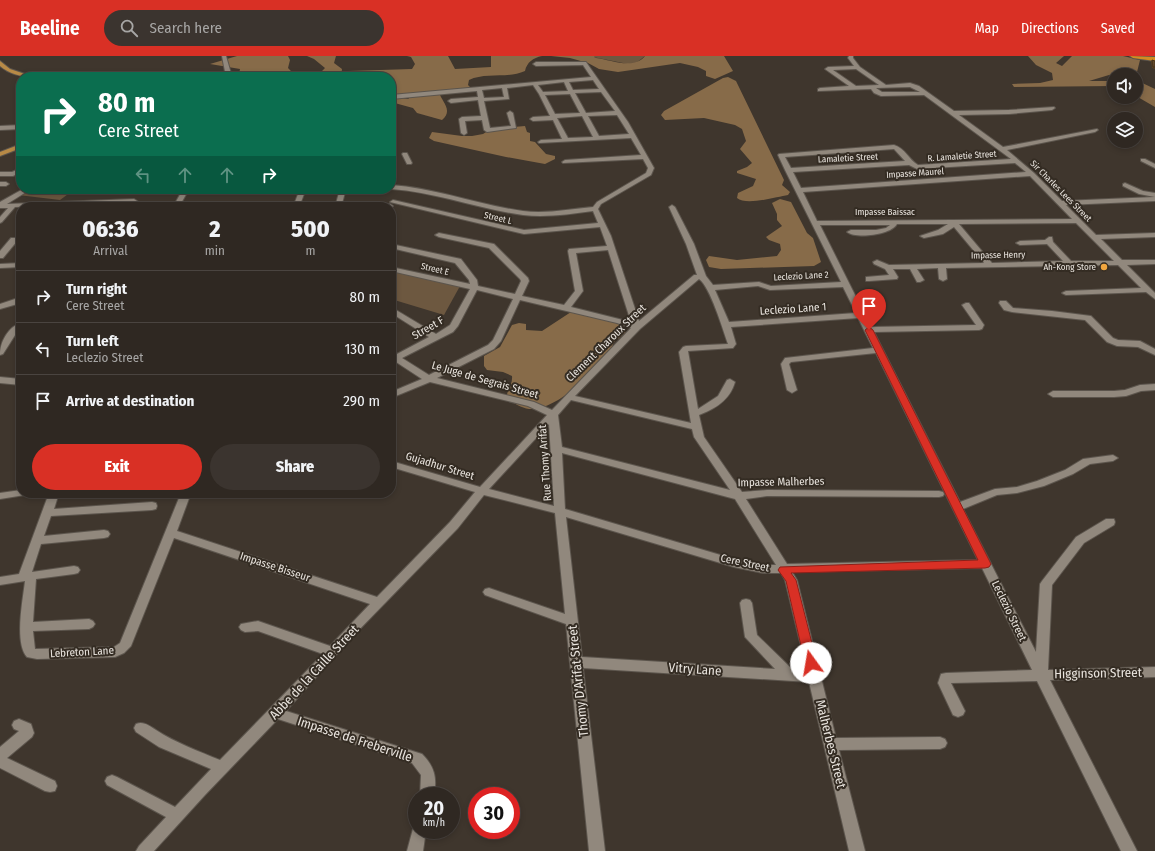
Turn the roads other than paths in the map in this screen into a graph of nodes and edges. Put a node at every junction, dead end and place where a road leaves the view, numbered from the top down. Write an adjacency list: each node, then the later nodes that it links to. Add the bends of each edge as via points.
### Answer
1 (224, 56): 12 (street)
2 (546, 56): 9 (street)
3 (851, 56): 10 (street)
4 (1133, 56): 6 (highway)
5 (1149, 56): 6 (highway)
6 (1155, 58)
7 (0, 63): 11 (main road)
8 (536, 64): 9 (street)
9 (557, 64): 13 (street, via 584,63)
10 (857, 67): 17 (street); 18 (street, via 828,69)
11 (16, 72)
12 (228, 72)
13 (593, 78): 14 (street); 21 (street)
14 (564, 80): 15 (street); 23 (street)
15 (534, 83): 16 (street); 25 (street)
16 (504, 86): 20 (street); 27 (street)
17 (884, 86): 19 (street, Sir Charles Lees Street); 24 (street, Sir Charles Lees Street, via 910,85)
18 (854, 87): 19 (street, Sir Charles Lees Street); 22 (street, Sir Charles Lees Street)
19 (872, 87): 24 (street, via 881,94)
20 (479, 89): 26 (street); 28 (street)
21 (602, 90): 23 (street); 32 (street)
22 (820, 90)
23 (572, 92): 25 (street); 35 (street)
24 (925, 93): 33 (street, Sir Charles Lees Street)
25 (542, 94): 36 (street)
26 (396, 97)
27 (507, 98): 28 (street); 30 (street)
28 (481, 99): 29 (street); 37 (street)
29 (451, 101)
30 (509, 105)
31 (1052, 108): 33 (street)
32 (618, 113): 35 (street); 43 (street)
33 (952, 113): 48 (street, Sir Charles Lees Street)
34 (510, 114): 37 (street, via 514,127 486,130)
35 (585, 115): 36 (street); 44 (street)
36 (553, 117): 38 (street); 45 (street)
37 (484, 118): 42 (street, via 462,119)
38 (533, 119)
39 (16, 127): 40 (street)
40 (0, 128)
41 (1095, 130): 48 (street)
42 (464, 133)
43 (633, 136): 44 (street); 51 (street)
44 (597, 138): 45 (street)
45 (566, 140): 46 (street)
46 (542, 142)
47 (16, 148): 49 (main road)
48 (1001, 149): 53 (street, Sir Charles Lees Street)
49 (0, 154)
50 (405, 154): 55 (street)
51 (646, 157): 54 (street); 78 (street, via 651,168 649,174 599,203)
52 (1143, 160): 57 (street)
53 (1017, 161): 56 (street, R. Lamaletie Street, via 921,168); 61 (street, Sir Charles Lees Street)
54 (565, 162)
55 (408, 163)
56 (910, 163): 58 (street, Lamaletie Street); 58 (street, Leclezio Street, via 898,148 780,155)
57 (1155, 166)
58 (788, 170): 65 (street, Leclezio Street)
59 (16, 172): 60 (street)
60 (0, 174)
61 (1032, 174): 65 (street, Impasse Maurel); 73 (street, Sir Charles Lees Street)
62 (1125, 185): 68 (street)
63 (396, 187): 64 (street)
64 (412, 189): 66 (street); 78 (street, via 526,214)
65 (798, 190): 83 (street, Leclezio Street)
66 (406, 193)
67 (19, 194): 74 (street)
68 (1154, 197): 73 (street)
69 (399, 198): 72 (street)
70 (120, 202): 71 (street)
71 (136, 202)
72 (394, 202)
73 (1060, 203): 80 (street, Sir Charles Lees Street)
74 (0, 205): 75 (street)
75 (13, 206): 79 (street)
76 (396, 206): 84 (street, Street L, via 524,232)
77 (672, 207): 106 (street)
78 (596, 209): 84 (street)
79 (0, 221)
80 (1078, 221): 82 (street, Impasse Baissac); 89 (street, Sir Charles Lees Street)
81 (895, 222): 82 (street, Impasse Baissac); 83 (street, Impasse Baissac); 85 (street, via 889,231)
82 (954, 222): 88 (street, via 939,233); 100 (street)
83 (815, 223): 110 (street, Leclezio Street)
84 (602, 225): 93 (street)
85 (851, 232)
86 (439, 235): 115 (street, via 496,249 524,278 525,282)
87 (1155, 235): 89 (street)
88 (924, 236)
89 (1095, 237): 97 (street, Sir Charles Lees Street)
90 (14, 240): 94 (street)
91 (1020, 243): 98 (street, via 1049,241)
92 (396, 247): 111 (street, via 458,261 473,280)
93 (610, 248): 121 (street, via 572,251 579,291); 125 (street)
94 (0, 256)
95 (877, 262): 104 (street, Impasse Henry)
96 (1155, 262): 97 (street, Impasse Henry)
97 (1121, 263): 98 (street, Impasse Henry); 113 (street, Sir Charles Lees Street)
98 (1069, 264): 100 (street, Impasse Henry)
99 (16, 265): 101 (street)
100 (990, 265): 103 (street, Impasse Henry)
101 (0, 266)
102 (912, 266): 103 (street, Impasse Henry); 104 (street, Impasse Henry); 109 (street)
103 (942, 266): 108 (street)
104 (888, 267): 107 (street, via 894,277)
105 (396, 270): 111 (street, Street E)
106 (702, 277): 112 (street, via 706,278); 125 (street, Clement Charoux Street, via 697,277)
107 (869, 279)
108 (943, 279)
109 (920, 280)
110 (846, 284): 112 (street, Leclezio Lane 2, via 770,288 759,284); 123 (street, Leclezio Street)
111 (474, 288): 115 (street, Street E); 128 (street, Street F, via 454,326)
112 (711, 288): 124 (street)
113 (1147, 290): 114 (street); 116 (street, Sir Charles Lees Street)
114 (1066, 293)
115 (518, 297): 121 (street, Street E); 134 (street, via 497,341 491,348)
116 (1155, 297)
117 (16, 302): 120 (street)
118 (1003, 303): 131 (street, via 1012,310 1088,318 1110,340 1117,343 1140,344)
119 (966, 305): 127 (street, via 979,327)
120 (0, 307)
121 (566, 308): 125 (street, Street E)
122 (396, 312): 128 (street)
123 (862, 315): 124 (street, Leclezio Lane 1); 127 (street, Leclezio Street)
124 (726, 325): 144 (street, Malherbes Street, via 732,344 730,346 686,349 683,352)
125 (637, 327): 142 (street, Clement Charoux Street)
126 (16, 329): 130 (street)
127 (869, 330): 129 (street, Leclezio Street)
128 (436, 338): 132 (street, Street F)
129 (879, 350): 139 (street, via 788,360 785,364); 157 (street, Leclezio Street)
130 (0, 352)
131 (1155, 352)
132 (396, 355)
133 (396, 357): 134 (street, Le Juge de Segrais Street)
134 (429, 379): 140 (street); 143 (street, Le Juge de Segrais Street, via 531,404)
135 (0, 380): 136 (street)
136 (16, 382)
137 (730, 382): 144 (street, via 724,395 708,409)
138 (1155, 387): 141 (street, via 1140,388 1126,393)
139 (792, 390)
140 (396, 393)
141 (1053, 394)
142 (569, 396): 143 (street, Clement Charoux Street); 145 (street)
143 (553, 414): 146 (street, Rue Thomy Arifat); 149 (street, Clement Charoux Street)
144 (694, 414): 145 (street, Malherbes Street)
145 (696, 426): 153 (street, Malherbes Street, via 703,444)
146 (557, 449): 153 (street, Impasse Malherbes); 158 (street, Rue Thomy Arifat)
147 (1114, 458): 157 (street, via 1087,461 1040,484 995,492)
148 (396, 465): 149 (street, Gujadhur Street)
149 (482, 491): 158 (street, Gujadhur Street); 170 (street, Abbe de la Caille Street, via 454,525)
150 (16, 494): 152 (street)
151 (939, 494): 153 (street, Impasse Malherbes, via 767,493)
152 (0, 496)
153 (739, 496): 166 (street, Malherbes Street)
154 (52, 498): 159 (street, Lebreton Lane)
155 (184, 498): 161 (street, Lebreton Lane)
156 (152, 506): 159 (street)
157 (957, 507): 164 (street, Leclezio Street)
158 (560, 511): 166 (street, Cere Street, via 734,562 763,569); 172 (street, Thomy D'Arifat Street)
159 (47, 513): 163 (street, Lebreton Lane)
160 (1110, 522): 179 (street, via 1080,540 1046,584)
161 (171, 533): 170 (street, Impasse Bisseur); 174 (street, Lebreton Lane, via 125,646 120,650 31,653 28,650)
162 (104, 534): 163 (street)
163 (37, 541): 167 (street, Lebreton Lane)
164 (985, 564): 166 (street, Cere Street); 179 (street, Leclezio Street)
165 (74, 570): 167 (street)
166 (783, 570): 181 (street, Malherbes Street, via 791,580)
167 (28, 576): 168 (street); 174 (street, Lebreton Lane)
168 (0, 581)
169 (489, 592): 172 (street)
170 (379, 602): 176 (street, Abbe de la Caille Street)
171 (746, 602): 180 (street, via 753,641)
172 (572, 621): 177 (street, Thomy D'Arifat Street)
173 (89, 624): 174 (street)
174 (26, 627)
175 (245, 627): 176 (street, via 258,626)
176 (332, 652): 183 (street, Abbe de la Caille Street)
177 (576, 662): 180 (street, Vitry Lane); 198 (street, Thomy D'Arifat Street)
178 (1155, 672): 179 (street, Higginson Street)
179 (1041, 675): 182 (street, Higginson Street, via 946,678 944,683); 200 (street, Leclezio Street)
180 (790, 676): 181 (street, Vitry Lane)
181 (814, 677): 187 (street, Malherbes Street)
182 (958, 711)
183 (276, 713): 190 (street, Abbe de la Caille Street); 193 (street, Impasse de Freberville, via 417,758 427,768)
184 (19, 725): 188 (street, via 26,728 27,733)
185 (141, 728): 190 (street, via 164,743)
186 (940, 743): 187 (street)
187 (831, 744): 199 (street, Malherbes Street)
188 (0, 755)
189 (0, 760): 192 (street)
190 (223, 767): 194 (street, Abbe de la Caille Street)
191 (112, 781): 194 (street)
192 (50, 786)
193 (429, 787)
194 (177, 815): 196 (street, Abbe de la Caille Street)
195 (418, 839): 197 (street)
196 (144, 851)
197 (415, 851)
198 (597, 851)
199 (857, 851)
200 (1129, 851)

